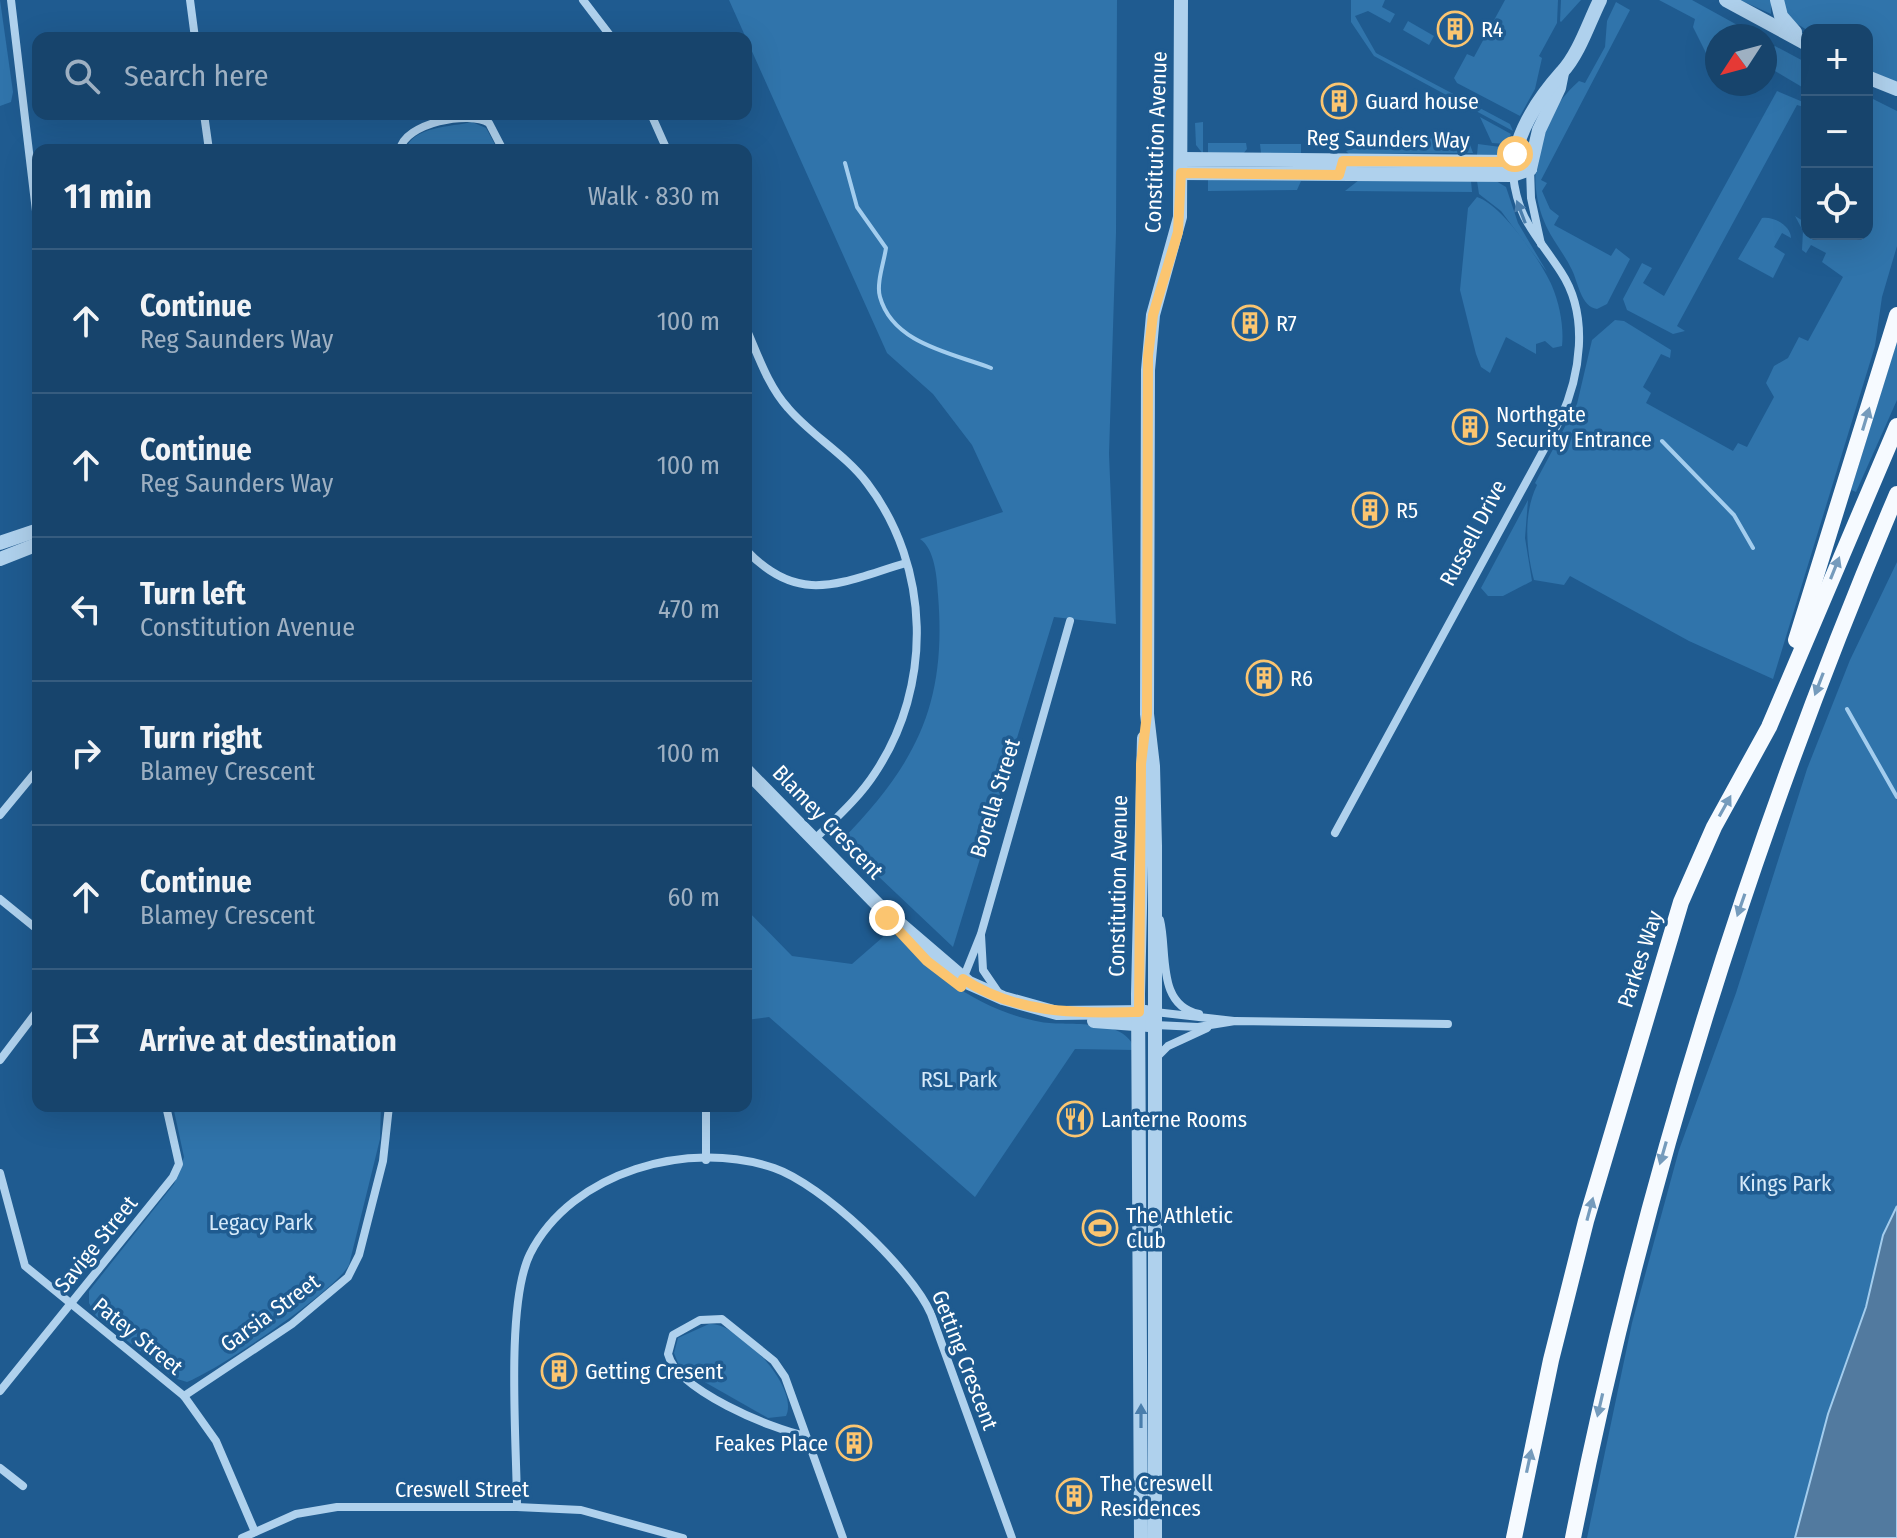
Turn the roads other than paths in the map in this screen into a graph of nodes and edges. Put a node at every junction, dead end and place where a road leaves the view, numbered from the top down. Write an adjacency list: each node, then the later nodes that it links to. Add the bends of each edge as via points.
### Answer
1 (11, 0): 26 (street)
2 (190, 0): 8 (street)
3 (583, 0): 9 (street)
4 (1181, 0): 23 (street, Constitution Avenue)
5 (1600, 0): 12 (street, Russell Drive)
6 (1726, 0): 11 (street)
7 (1777, 0): 10 (street, via 1784,21)
8 (194, 32)
9 (607, 32)
10 (1801, 38)
11 (1801, 41)
12 (1562, 73): 24 (street, Russell Drive, via 1550,83 1525,126); 25 (street, Russell Drive)
13 (1873, 79): 14 (street)
14 (1897, 89)
15 (205, 120): 19 (street)
16 (459, 120): 20 (street, via 417,128)
17 (481, 120): 21 (street, via 491,125)
18 (654, 120): 22 (street)
19 (208, 144)
20 (402, 144)
21 (500, 144)
22 (664, 144)
23 (1181, 166): 24 (street, Reg Saunders Way); 42 (street, Constitution Avenue, via 1178,232 1153,315 1148,356)
24 (1513, 168): 25 (street, Reg Saunders Way); 27 (street, Russell Drive, one-way to 24, via 1522,216)
25 (1530, 169): 27 (street, Russell Drive)
26 (32, 177)
27 (1541, 244): 46 (street, Russell Drive, via 1566,282 1577,317 1579,354 1571,393)
28 (1897, 315): 41 (main road, one-way to 28, via 1809,593)
29 (752, 340): 38 (street, via 783,403 850,463 877,498)
30 (1897, 426): 41 (main road, Parkes Way, one-way to 30)
31 (1897, 494): 39 (main road)
32 (1897, 517): 39 (main road)
33 (32, 538): 35 (street)
34 (32, 540): 37 (street)
35 (0, 543)
36 (752, 555): 38 (street, via 776,577 806,587)
37 (0, 559)
38 (906, 563): 47 (street, via 918,628 908,702 875,773)
39 (1857, 589): 83 (main road, one-way to 83, via 1765,831 1674,1115 1613,1349)
40 (1070, 621): 51 (street, Borella Street)
41 (1784, 692): 82 (main road, Parkes Way, one-way to 41, via 1586,1221 1661,961 1706,844)
42 (1147, 714): 49 (street, Constitution Avenue); 56 (street, Constitution Avenue, via 1141,764)
43 (32, 776): 45 (street)
44 (752, 776): 47 (street, Blamey Crescent)
45 (0, 815)
46 (1335, 833)
47 (814, 840): 52 (street, Blamey Crescent)
48 (0, 899): 50 (street)
49 (1155, 908): 54 (street, via 1173,994 1179,1005); 56 (street, Constitution Avenue)
50 (32, 925)
51 (981, 934): 52 (street, Borella Street); 53 (street, via 983,970)
52 (962, 983): 53 (street, Blamey Crescent); 56 (street, Blamey Crescent, via 997,1004 1042,1017)
53 (1003, 998): 56 (street, Blamey Crescent, via 1066,1014)
54 (1199, 1014): 56 (street); 57 (street)
55 (32, 1018): 60 (street)
56 (1147, 1018): 59 (street); 61 (street, Constitution Avenue); 67 (street, Constitution Avenue)
57 (1235, 1021): 58 (street); 59 (street)
58 (1448, 1024)
59 (1216, 1026): 61 (street, via 1161,1051)
60 (0, 1060)
61 (1153, 1074): 67 (street, Constitution Avenue)
62 (167, 1112): 68 (street, Savige Street, via 179,1164 173,1177)
63 (388, 1112): 70 (street, Garsia Street, via 383,1161 359,1255 348,1277 292,1324)
64 (706, 1112): 65 (street)
65 (706, 1160): 74 (street, Getting Crescent, via 662,1162 616,1177 568,1207 534,1246 517,1299); 79 (street, Getting Crescent, via 760,1164 795,1178 911,1279 931,1314)
66 (0, 1173): 68 (street, Patey Street, via 25,1266)
67 (1148, 1251): 80 (street, Constitution Avenue, one-way to 67); 81 (street, Constitution Avenue)
68 (69, 1304): 69 (street, Savige Street); 70 (street, Patey Street)
69 (0, 1391)
70 (184, 1396): 75 (street, Patey Street, via 216,1441)
71 (806, 1436): 71 (street, via 781,1370 732,1324 708,1318 673,1335 668,1354 681,1377 768,1426); 78 (street)
72 (0, 1468): 73 (street)
73 (23, 1486)
74 (517, 1507): 75 (street, Creswell Street, via 337,1507 296,1514); 77 (street, Creswell Street, via 581,1510)
75 (255, 1532): 76 (street, Creswell Street)
76 (242, 1538)
77 (683, 1538)
78 (843, 1538)
79 (1012, 1538)
80 (1141, 1538)
81 (1155, 1538)
82 (1514, 1538)
83 (1573, 1538)

